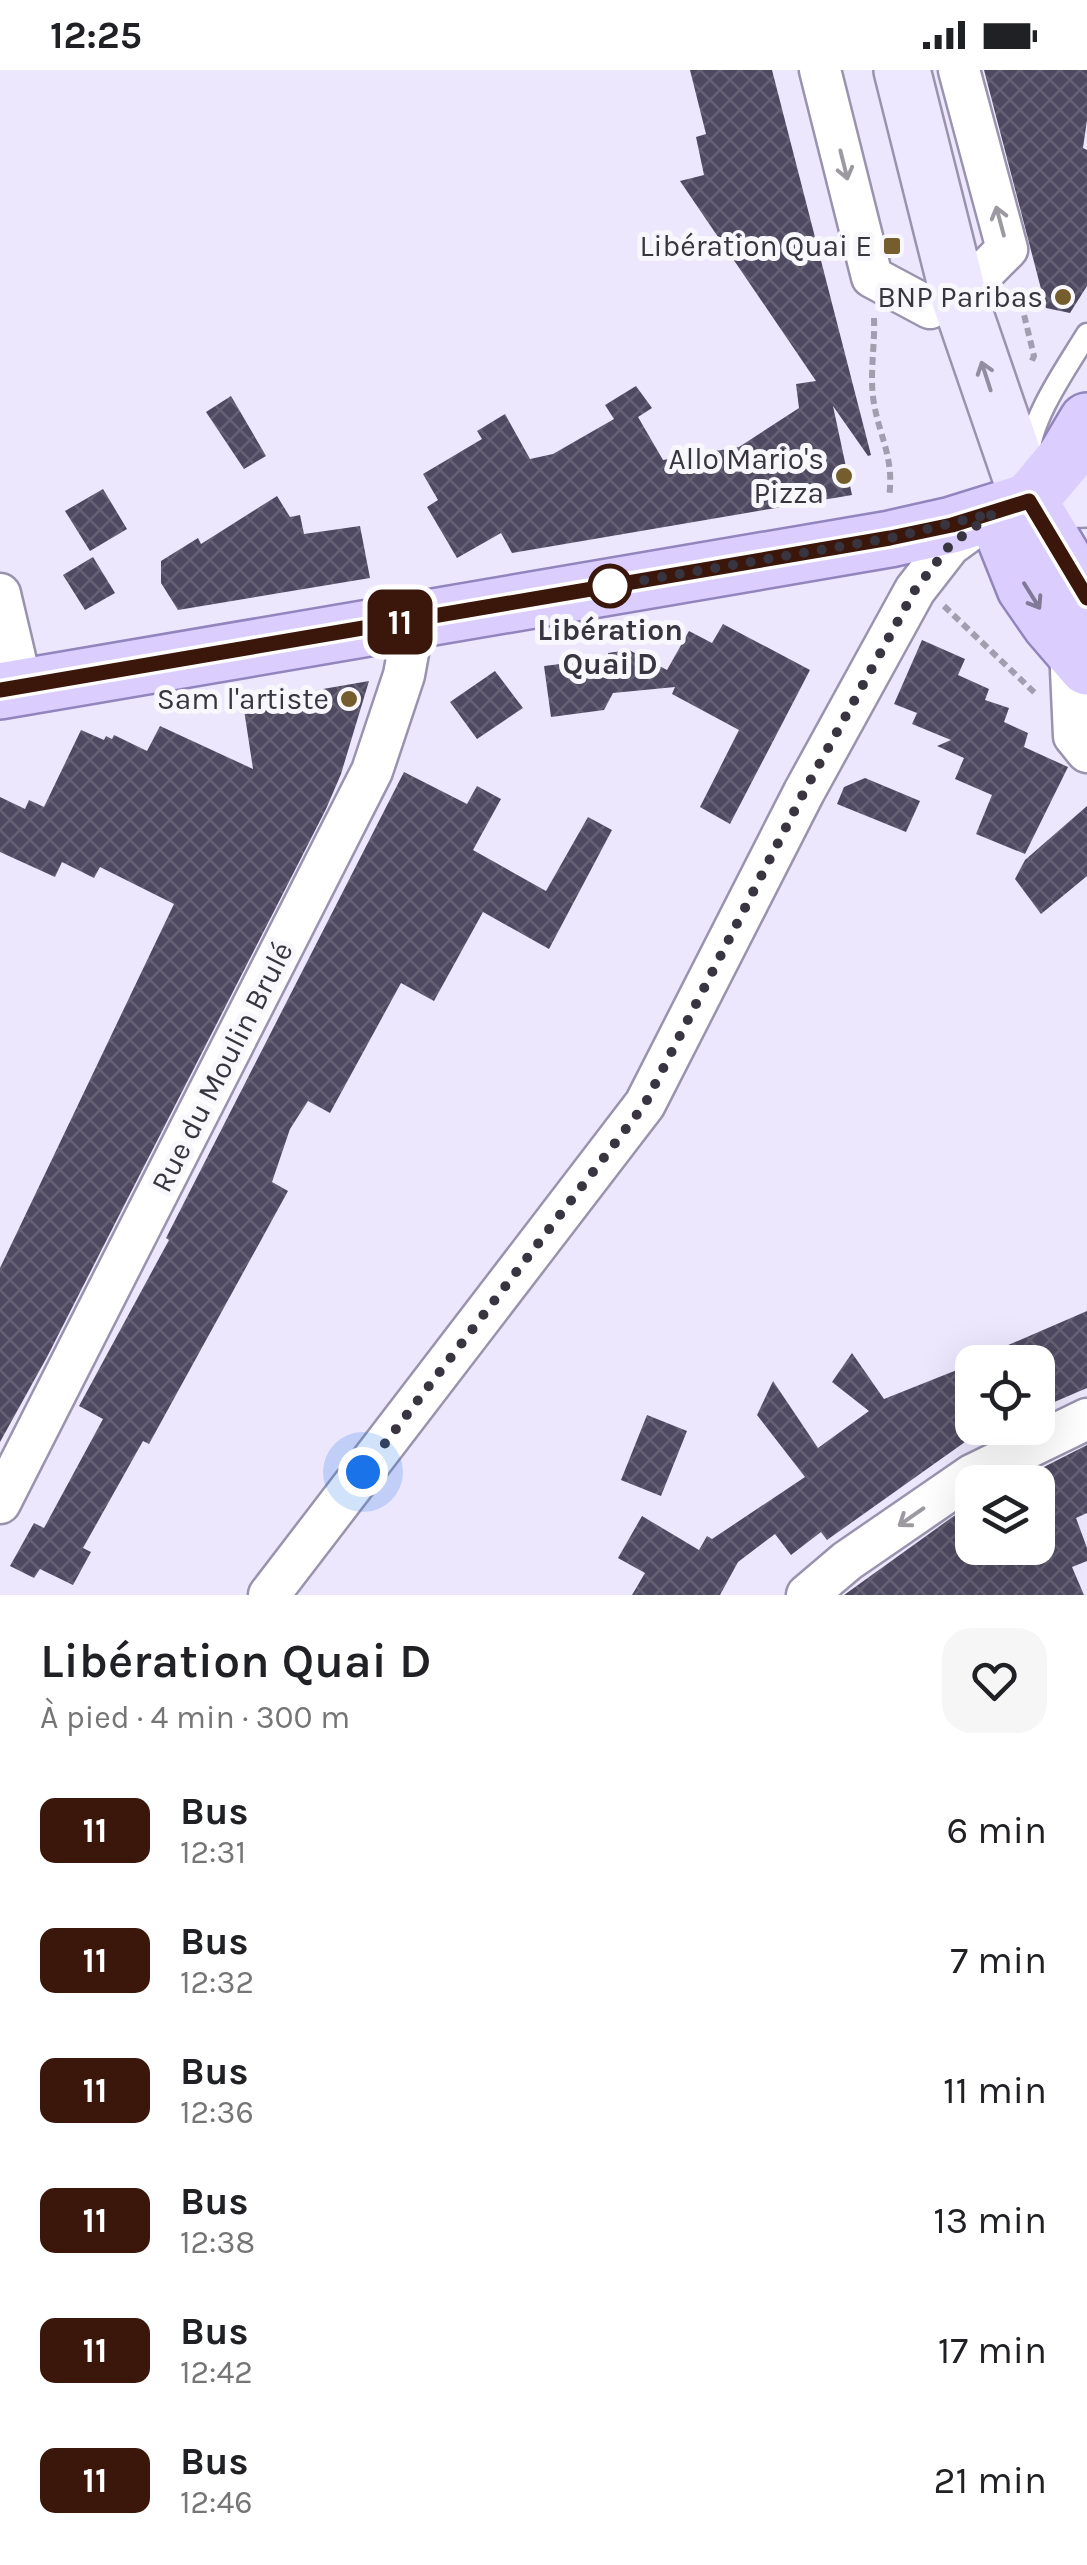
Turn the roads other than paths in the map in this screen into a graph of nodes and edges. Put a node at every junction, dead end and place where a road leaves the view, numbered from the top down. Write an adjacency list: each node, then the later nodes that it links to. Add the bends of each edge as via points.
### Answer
1 (820, 70): 5 (street, one-way to 5, via 872,277)
2 (871, 70): 5 (main road)
3 (902, 70): 5 (main road)
4 (959, 70): 5 (street, one-way to 4, via 1008,249)
5 (945, 303): 9 (main road, via 968,441)
6 (1087, 334): 9 (lane, via 1040,419)
7 (1087, 422): 9 (main road, via 1065,458)
8 (1087, 498): 9 (main road)
9 (1012, 507): 11 (main road, via 890,538); 12 (main road, via 1026,588); 17 (street, via 950,545 915,590 645,1104)
10 (0, 594): 13 (street)
11 (414, 620): 13 (main road); 16 (street, Rue du Moulin Brulé, via 404,676 372,770)
12 (1082, 638): 14 (street, via 1074,736)
13 (11, 689)
14 (1087, 752)
15 (1087, 1418): 18 (street, one-way to 18, via 972,1475)
16 (0, 1503)
17 (269, 1595)
18 (806, 1595)

